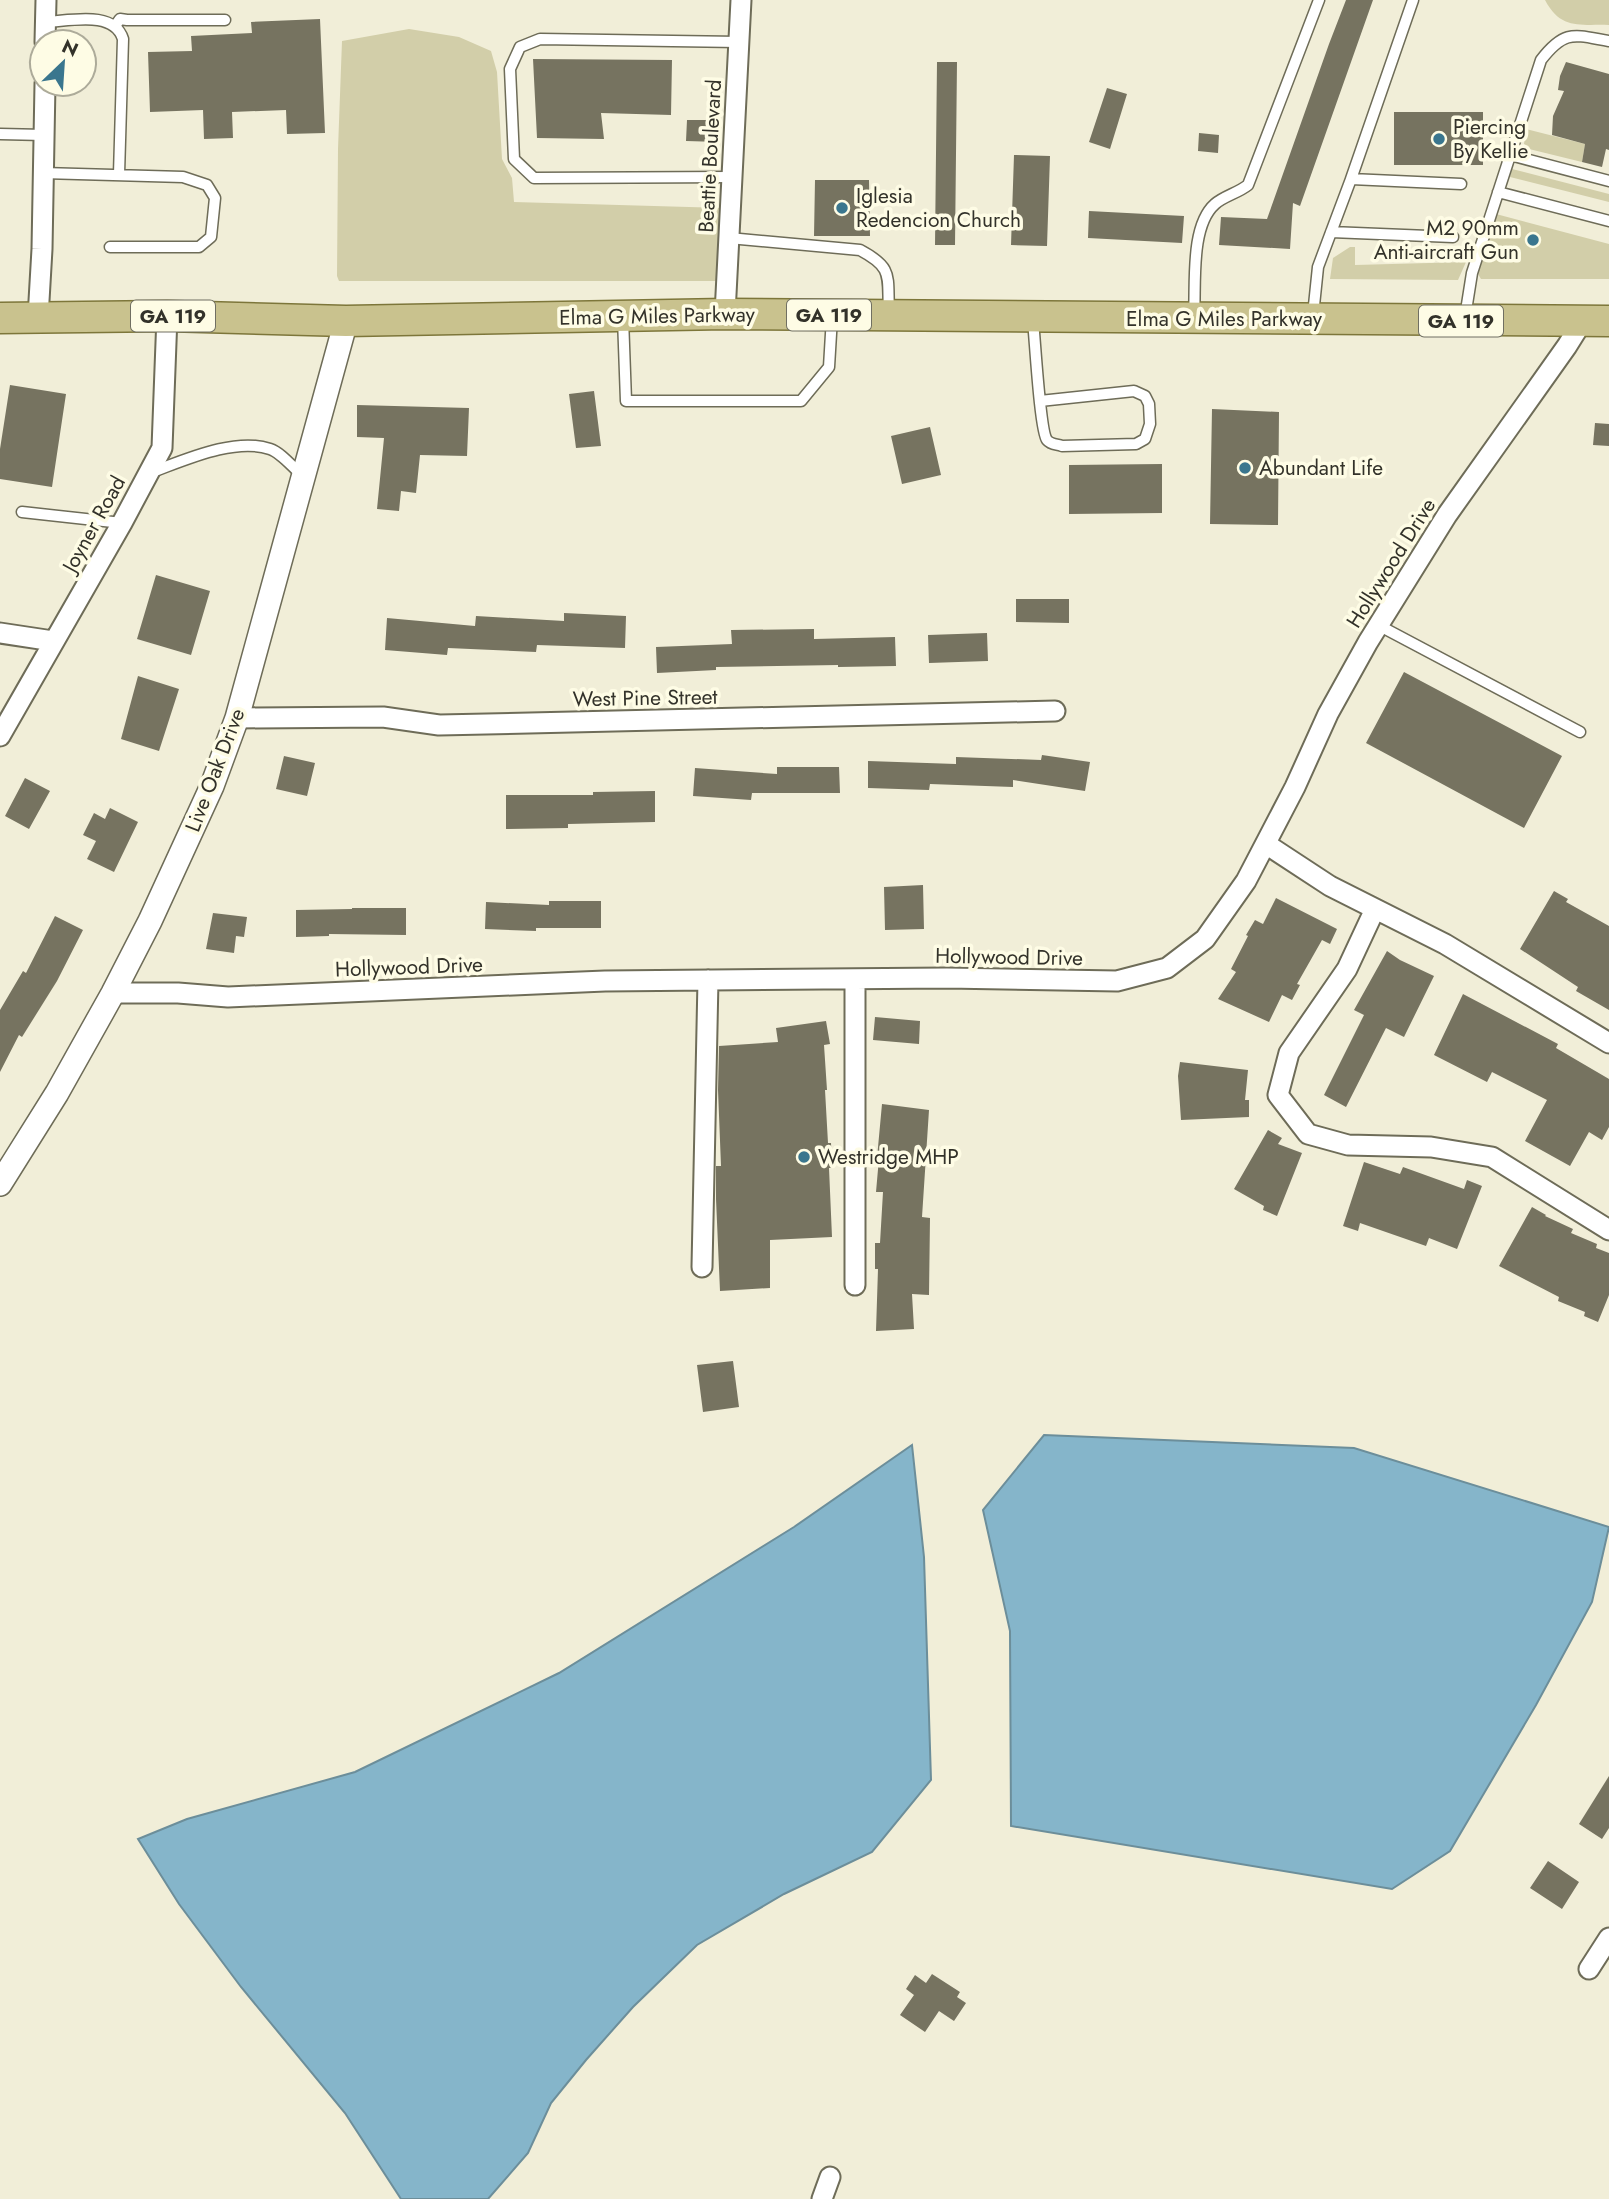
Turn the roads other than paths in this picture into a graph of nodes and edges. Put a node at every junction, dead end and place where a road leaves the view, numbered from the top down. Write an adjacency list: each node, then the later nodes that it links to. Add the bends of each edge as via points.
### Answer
1 (46, 0): 6 (street)
2 (741, 0): 10 (street, Beattie Boulevard)
3 (1319, 0): 35 (lane, via 1248,185 1217,202 1206,214 1198,235)
4 (1413, 0): 18 (lane)
5 (225, 20): 7 (lane, via 120,19)
6 (46, 22): 7 (lane, via 102,20); 8 (street)
7 (115, 26): 16 (lane, via 123,39)
8 (46, 28)
9 (1609, 41): 14 (lane, via 1571,35 1553,45 1541,60)
10 (739, 42): 17 (street, Beattie Boulevard); 17 (lane, via 540,39 520,47 510,69 514,159 534,178)
11 (45, 98): 13 (street)
12 (0, 134): 13 (lane)
13 (44, 135): 15 (street)
14 (1510, 155): 19 (lane); 21 (lane)
15 (43, 173): 16 (lane); 34 (street)
16 (119, 174): 26 (lane, via 183,177 207,185 215,198 211,237 199,247)
17 (732, 177): 25 (street, Beattie Boulevard)
18 (1352, 179): 20 (lane); 23 (lane)
19 (1609, 181)
20 (1461, 184)
21 (1498, 192): 22 (lane); 38 (lane, via 1472,273)
22 (1609, 221)
23 (1332, 232): 24 (lane); 36 (lane, via 1318,267)
24 (1453, 237)
25 (729, 238): 27 (street, Beattie Boulevard); 30 (lane, via 860,250 887,271)
26 (110, 247)
27 (725, 314): 28 (main road, Elma G Miles Parkway / GA 119); 31 (main road, Elma G Miles Parkway / GA 119)
28 (832, 315): 30 (main road, Elma G Miles Parkway / GA 119); 31 (lane, via 829,367 802,401 626,401)
29 (167, 316): 34 (main road, Elma G Miles Parkway / GA 119); 37 (main road, Elma G Miles Parkway / GA 119); 41 (street, Joyner Road, via 162,448)
30 (890, 316): 32 (main road, Elma G Miles Parkway / GA 119)
31 (622, 317): 37 (main road, Elma G Miles Parkway / GA 119)
32 (1033, 317): 35 (main road, Elma G Miles Parkway / GA 119); 40 (lane)
33 (0, 318): 34 (main road, Elma G Miles Parkway / GA 119)
34 (38, 318)
35 (1194, 318): 36 (main road, Elma G Miles Parkway / GA 119)
36 (1312, 319): 38 (main road, Elma G Miles Parkway / GA 119)
37 (346, 321): 42 (street, Live Oak Drive)
38 (1464, 321): 39 (main road, Elma G Miles Parkway / GA 119)
39 (1595, 321): 45 (street, Hollywood Drive, via 1567,346 1447,515)
40 (1040, 401): 40 (lane, via 1045,438 1062,446 1136,444 1145,439 1150,424 1149,404 1134,391)
41 (148, 474): 42 (lane, via 248,445 273,449); 44 (street, Joyner Road)
42 (304, 477): 49 (street, Live Oak Drive)
43 (22, 512): 44 (lane)
44 (122, 523): 47 (street, Joyner Road)
45 (1378, 625): 50 (lane); 52 (street, Hollywood Drive, via 1328,714)
46 (0, 633): 47 (street)
47 (53, 641): 51 (street, Joyner Road)
48 (1055, 711): 49 (street, West Pine Street, via 439,725 383,717)
49 (237, 718): 56 (street, Live Oak Drive, via 199,820)
50 (1580, 732)
51 (0, 736)
52 (1266, 844): 53 (street); 54 (street, Hollywood Drive, via 1205,939 1167,968 1117,981)
53 (1375, 909): 57 (street, via 1445,944); 59 (street, via 1346,969 1289,1053 1278,1095 1308,1134 1348,1145 1432,1147 1492,1157)
54 (855, 979): 55 (street, Hollywood Drive); 61 (street)
55 (708, 980): 56 (street, Hollywood Drive, via 228,997); 60 (street)
56 (113, 992): 58 (street, Live Oak Drive)
57 (1609, 1044)
58 (0, 1184)
59 (1609, 1230)
60 (702, 1267)
61 (855, 1285)
62 (1609, 1938): 63 (street)
63 (1588, 1969)
64 (830, 2177): 65 (street)
65 (822, 2199)

